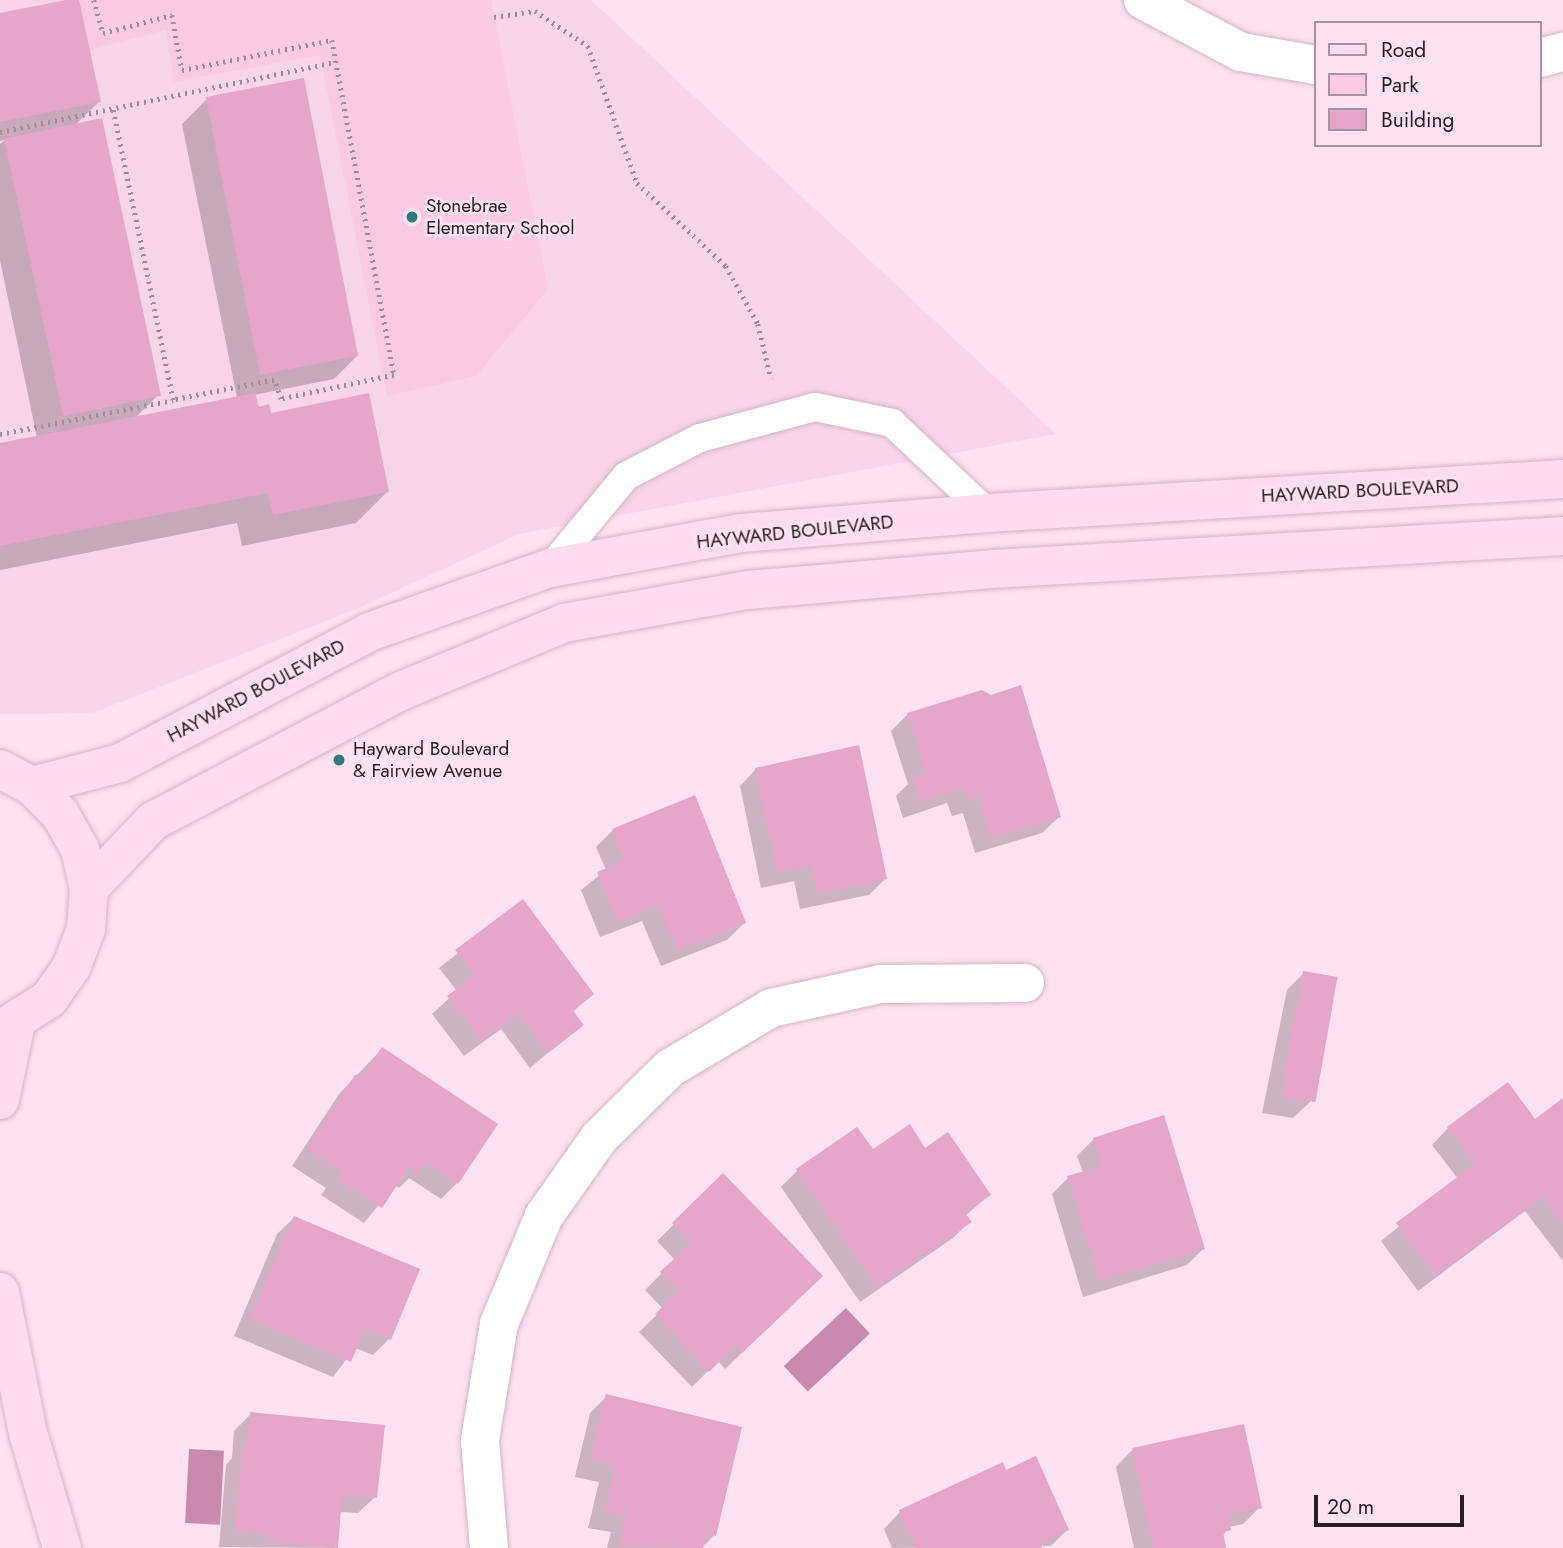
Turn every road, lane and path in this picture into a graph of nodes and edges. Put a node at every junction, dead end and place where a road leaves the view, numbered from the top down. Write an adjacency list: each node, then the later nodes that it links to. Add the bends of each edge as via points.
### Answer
1 (94, 0): 6 (path, via 103,33 172,15 182,70 332,40)
2 (1143, 0): 7 (street, via 1241,52)
3 (494, 17): 11 (path, via 535,11 588,46 637,183 726,266 758,324)
4 (1563, 52): 5 (street)
5 (1542, 57)
6 (336, 62): 8 (path); 10 (path, via 394,375 281,399 274,380)
7 (1314, 65)
8 (113, 109): 9 (path); 10 (path)
9 (0, 132)
10 (173, 400): 12 (path)
11 (780, 417): 14 (lane, via 815,407 892,423); 16 (lane, via 700,438 626,476)
12 (0, 433)
13 (1563, 479): 14 (main road, HAYWARD BOULEVARD)
14 (988, 513): 16 (main road, HAYWARD BOULEVARD, via 741,533)
15 (1563, 536): 18 (main road, via 992,569 762,588 564,623 401,691 153,821)
16 (550, 568): 17 (main road, HAYWARD BOULEVARD, via 369,632 120,763)
17 (16, 778): 18 (main road, via 60,814 80,849)
18 (89, 888): 20 (main road, via 86,929 72,966 49,999)
19 (1025, 983): 24 (street, via 880,984 771,1008 670,1068 599,1138 544,1216 499,1324 480,1440)
20 (8, 1026): 21 (main road)
21 (0, 1100)
22 (0, 1292): 23 (main road, via 28,1433)
23 (62, 1548)
24 (489, 1548)

